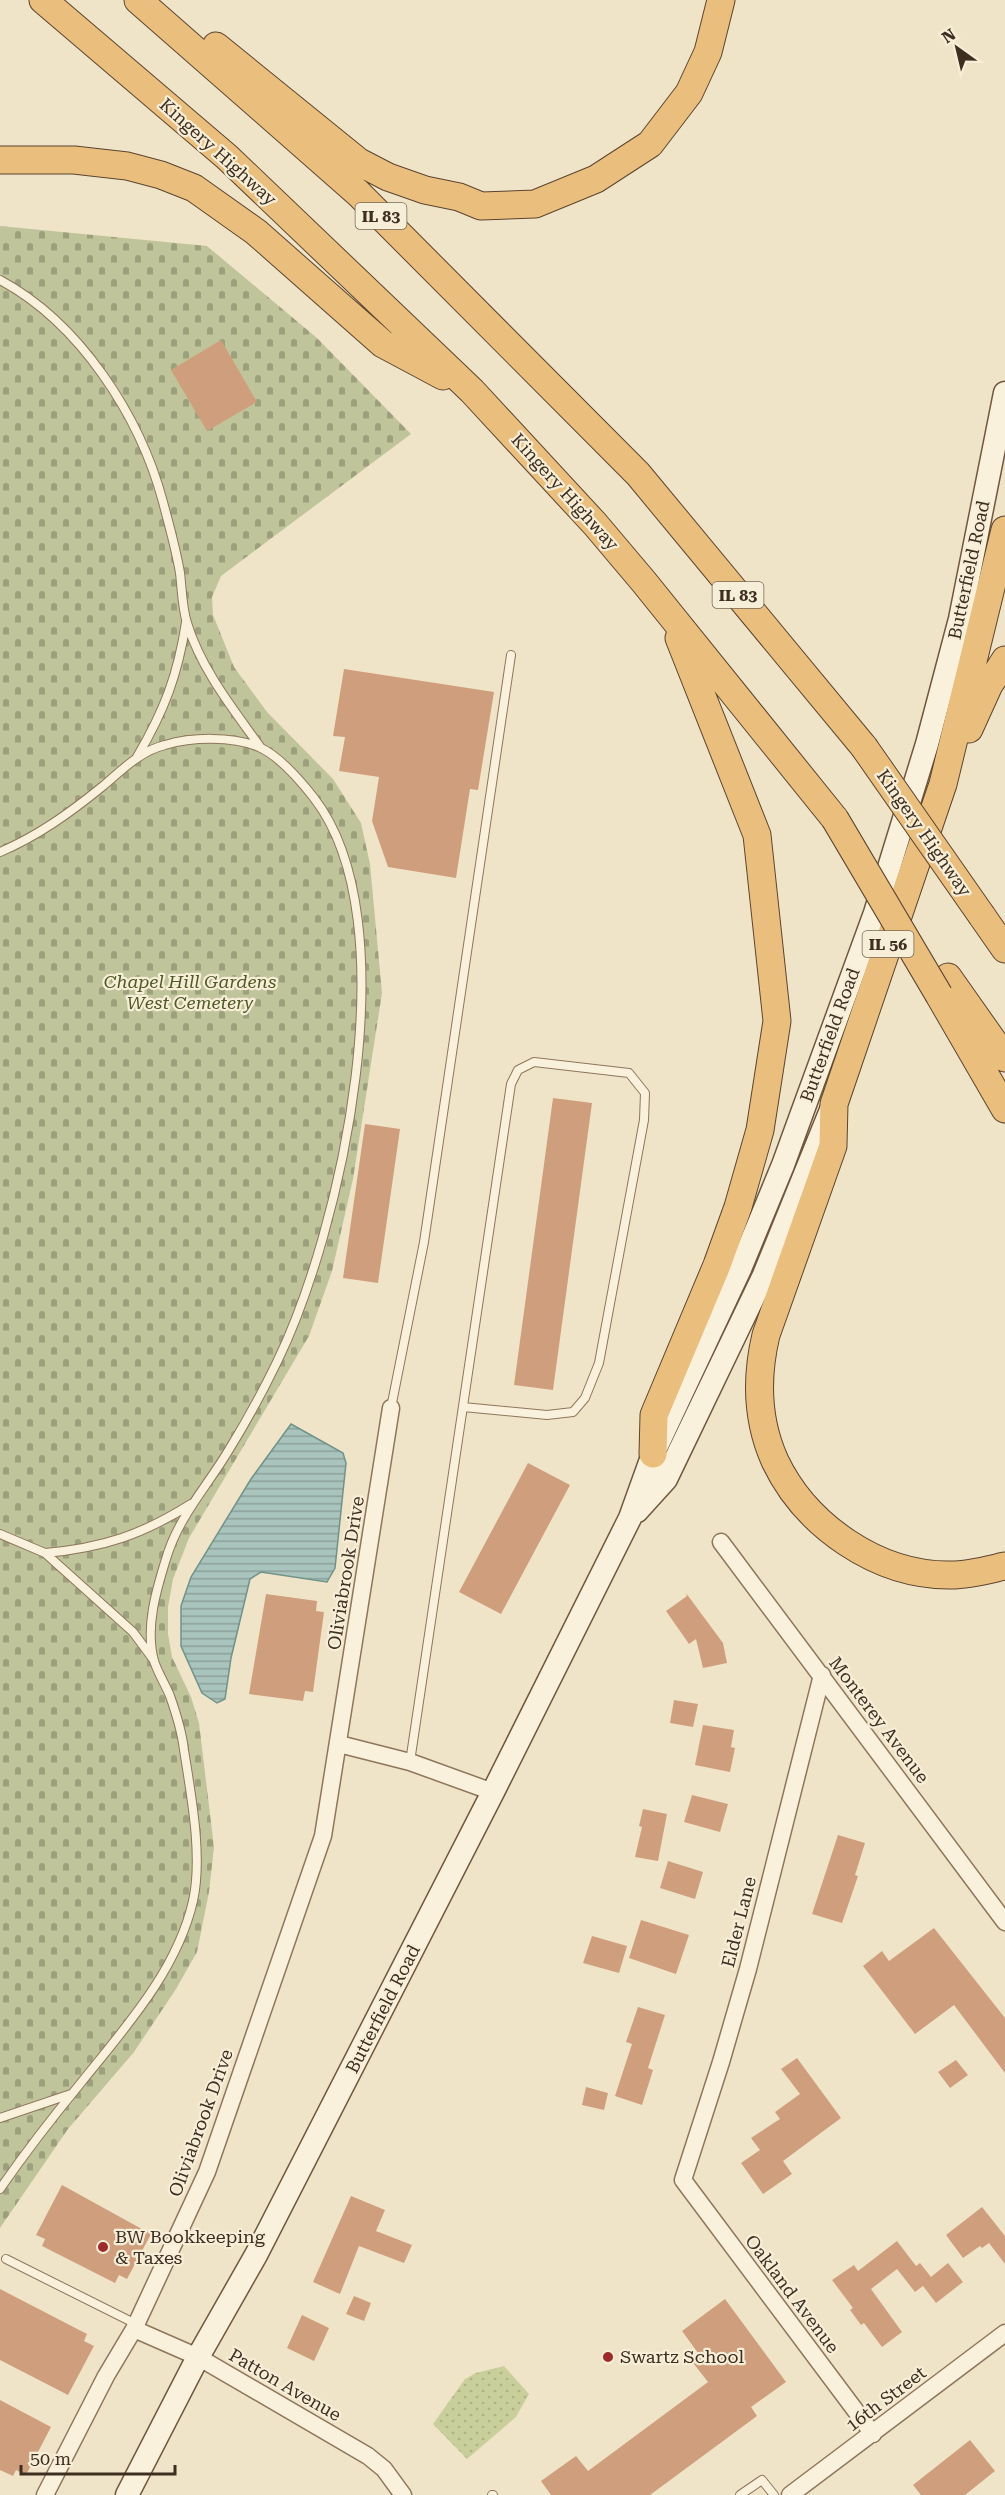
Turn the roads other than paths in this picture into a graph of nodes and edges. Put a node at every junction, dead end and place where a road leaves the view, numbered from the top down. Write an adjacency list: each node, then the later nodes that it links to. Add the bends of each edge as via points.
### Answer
1 (43, 0): 7 (highway, Kingery Highway, via 227,157)
2 (138, 0): 18 (highway, Kingery Highway / IL 83, bridge, via 358,193 638,474 864,747)
3 (147, 0): 4 (highway, via 167,7 358,162 424,190 481,206 535,204 596,179 650,144 688,93 708,52)
4 (721, 0)
5 (0, 160): 7 (highway, via 74,160 127,166 194,188 256,232 383,344)
6 (0, 280): 11 (lane, via 16,288 68,333 102,373 126,410 148,455 163,500 180,571)
7 (472, 391): 10 (highway, Kingery Highway, via 595,524)
8 (1005, 393): 27 (main road, Butterfield Road / IL 56, via 960,619 927,744 875,913 740,1269)
9 (1005, 530): 16 (highway, Butterfield Road / IL 56)
10 (669, 615): 21 (highway, Kingery Highway, bridge, via 836,819); 27 (highway, via 757,835 777,1021 754,1152 717,1265 654,1415)
11 (186, 621): 14 (lane, via 218,686); 15 (lane, via 181,661 169,694)
12 (511, 655): 26 (lane, via 424,1242)
13 (1005, 660): 16 (highway, via 989,685)
14 (261, 748): 15 (lane, via 231,740 197,741 164,745); 28 (lane, via 309,791 330,818 343,850 356,906 361,959 360,1025 346,1145 316,1260 279,1359 225,1457)
15 (136, 758): 17 (lane, via 71,811 27,840)
16 (943, 784): 23 (highway, Butterfield Road / IL 56)
17 (0, 852)
18 (982, 916): 19 (highway); 20 (highway, Kingery Highway / IL 83)
19 (1005, 932)
20 (1005, 949)
21 (943, 986): 22 (highway); 24 (highway)
22 (1005, 1058)
23 (834, 1104): 29 (main road, Butterfield Road / IL 56, via 764,1275 666,1479); 33 (highway, via 833,1146 760,1361 760,1408 775,1461 823,1525 853,1547 888,1563 951,1575)
24 (1005, 1109)
25 (463, 1407): 25 (lane, via 511,1084 518,1070 534,1062 629,1073 645,1093 644,1120 599,1363 585,1398 573,1412 547,1415); 37 (lane)
26 (391, 1408): 36 (street, Oliviabrook Drive)
27 (653, 1454): 29 (main road, Butterfield Road / IL 56)
28 (192, 1503): 32 (lane, via 138,1533 108,1544); 34 (lane, via 171,1541 158,1584 151,1622)
29 (630, 1518): 38 (main road, Butterfield Road / IL 56)
30 (0, 1534): 32 (lane)
31 (721, 1542): 35 (street, Monterey Avenue)
32 (45, 1553): 34 (lane, via 133,1632)
33 (1005, 1566)
34 (154, 1659): 40 (lane, via 171,1698 183,1743 196,1852 194,1897 182,1938 159,1979 127,2026)
35 (822, 1675): 39 (street, Monterey Avenue); 42 (street, Elder Lane, via 748,1969)
36 (339, 1744): 37 (street); 45 (street, Oliviabrook Drive, via 323,1836 207,2172)
37 (410, 1762): 38 (street)
38 (493, 1792): 47 (main road, Butterfield Road / IL 56, via 256,2255)
39 (1005, 1922)
40 (72, 2093): 41 (lane); 43 (lane)
41 (0, 2118)
42 (685, 2176): 48 (street, Oakland Avenue, via 683,2180)
43 (0, 2189)
44 (6, 2259): 45 (lane)
45 (135, 2327): 47 (street, Patton Avenue); 49 (street, Oliviabrook Drive)
46 (1005, 2333): 48 (street, 16th Street)
47 (198, 2358): 50 (main road, Butterfield Road / IL 56); 51 (street, Patton Avenue, via 368,2456)
48 (873, 2434): 54 (street, 16th Street)
49 (45, 2495)
50 (127, 2495)
51 (404, 2495)
52 (740, 2495): 53 (lane, via 762,2480)
53 (774, 2495)
54 (790, 2495)

